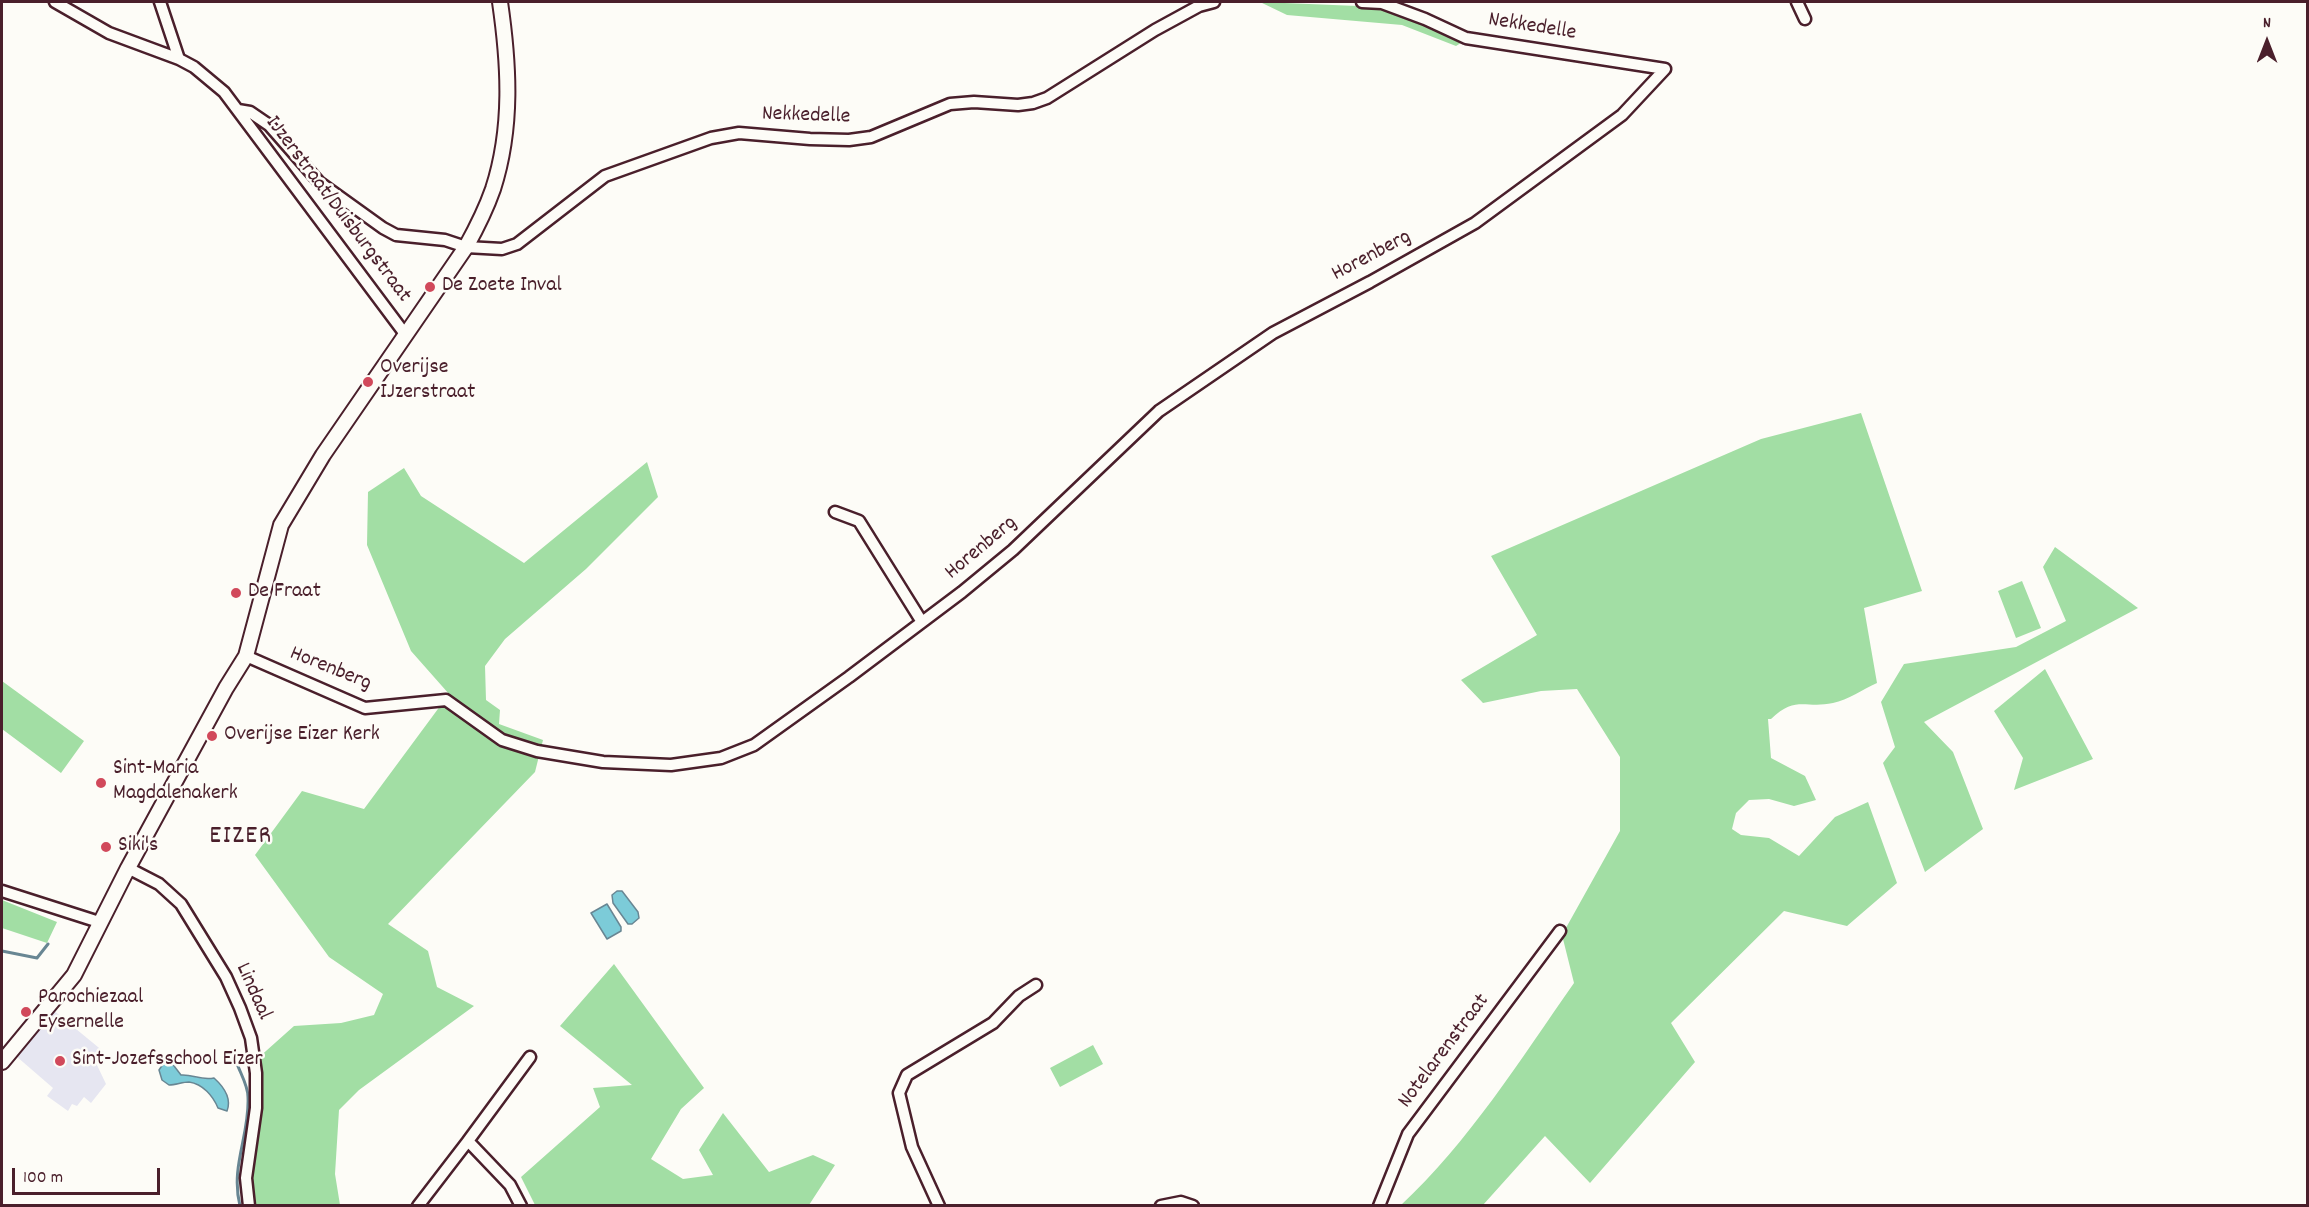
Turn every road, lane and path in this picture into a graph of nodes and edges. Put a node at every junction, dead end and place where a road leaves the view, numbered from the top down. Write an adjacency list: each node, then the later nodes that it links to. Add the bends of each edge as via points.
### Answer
1 (55, 2): 8 (street, IJzerstraat/Duisburgstraat, via 109,33)
2 (160, 2): 8 (street)
3 (500, 2): 11 (street, via 507,66 506,126 493,189)
4 (1214, 2): 11 (street, Nekkedelle, via 1155,30 1033,103 950,104 871,136 849,140 739,133 711,138 605,176 517,244 502,249)
5 (1362, 2): 9 (street, Nekkedelle, via 1382,3 1466,38)
6 (1797, 2): 7 (street)
7 (1805, 19)
8 (179, 59): 10 (street, IJzerstraat/Duisburgstraat, via 224,92)
9 (1665, 69): 14 (street, Horenberg, via 1622,115 1475,223 1273,333 1159,411 1013,550)
10 (238, 110): 11 (street, Nekkedelle, via 250,112 269,125 319,182 383,228 396,235 445,240); 12 (street, IJzerstraat/Duisburgstraat)
11 (466, 248): 12 (street)
12 (405, 334): 15 (street, via 281,525)
13 (834, 512): 14 (street, via 859,521)
14 (922, 622): 15 (street, Horenberg, via 754,745 721,758 671,765 603,762 502,740 446,700 365,708)
15 (246, 656): 16 (street)
16 (128, 868): 18 (street); 24 (street, Lindaal, via 159,885 181,904 226,977 251,1038 256,1108 246,1178)
17 (2, 891): 18 (street)
18 (99, 922): 22 (street, via 74,975)
19 (1560, 931): 30 (street, Notelarenstraat, via 1408,1134)
20 (1036, 985): 27 (street, via 1019,996 993,1023 907,1075 902,1083 899,1093 912,1147)
21 (530, 1058): 23 (street)
22 (2, 1062)
23 (468, 1141): 25 (street); 26 (street, via 510,1185)
24 (249, 1206)
25 (418, 1206)
26 (520, 1206)
27 (939, 1206)
28 (1161, 1206): 29 (street, via 1181,1202)
29 (1193, 1206)
30 (1379, 1206)

